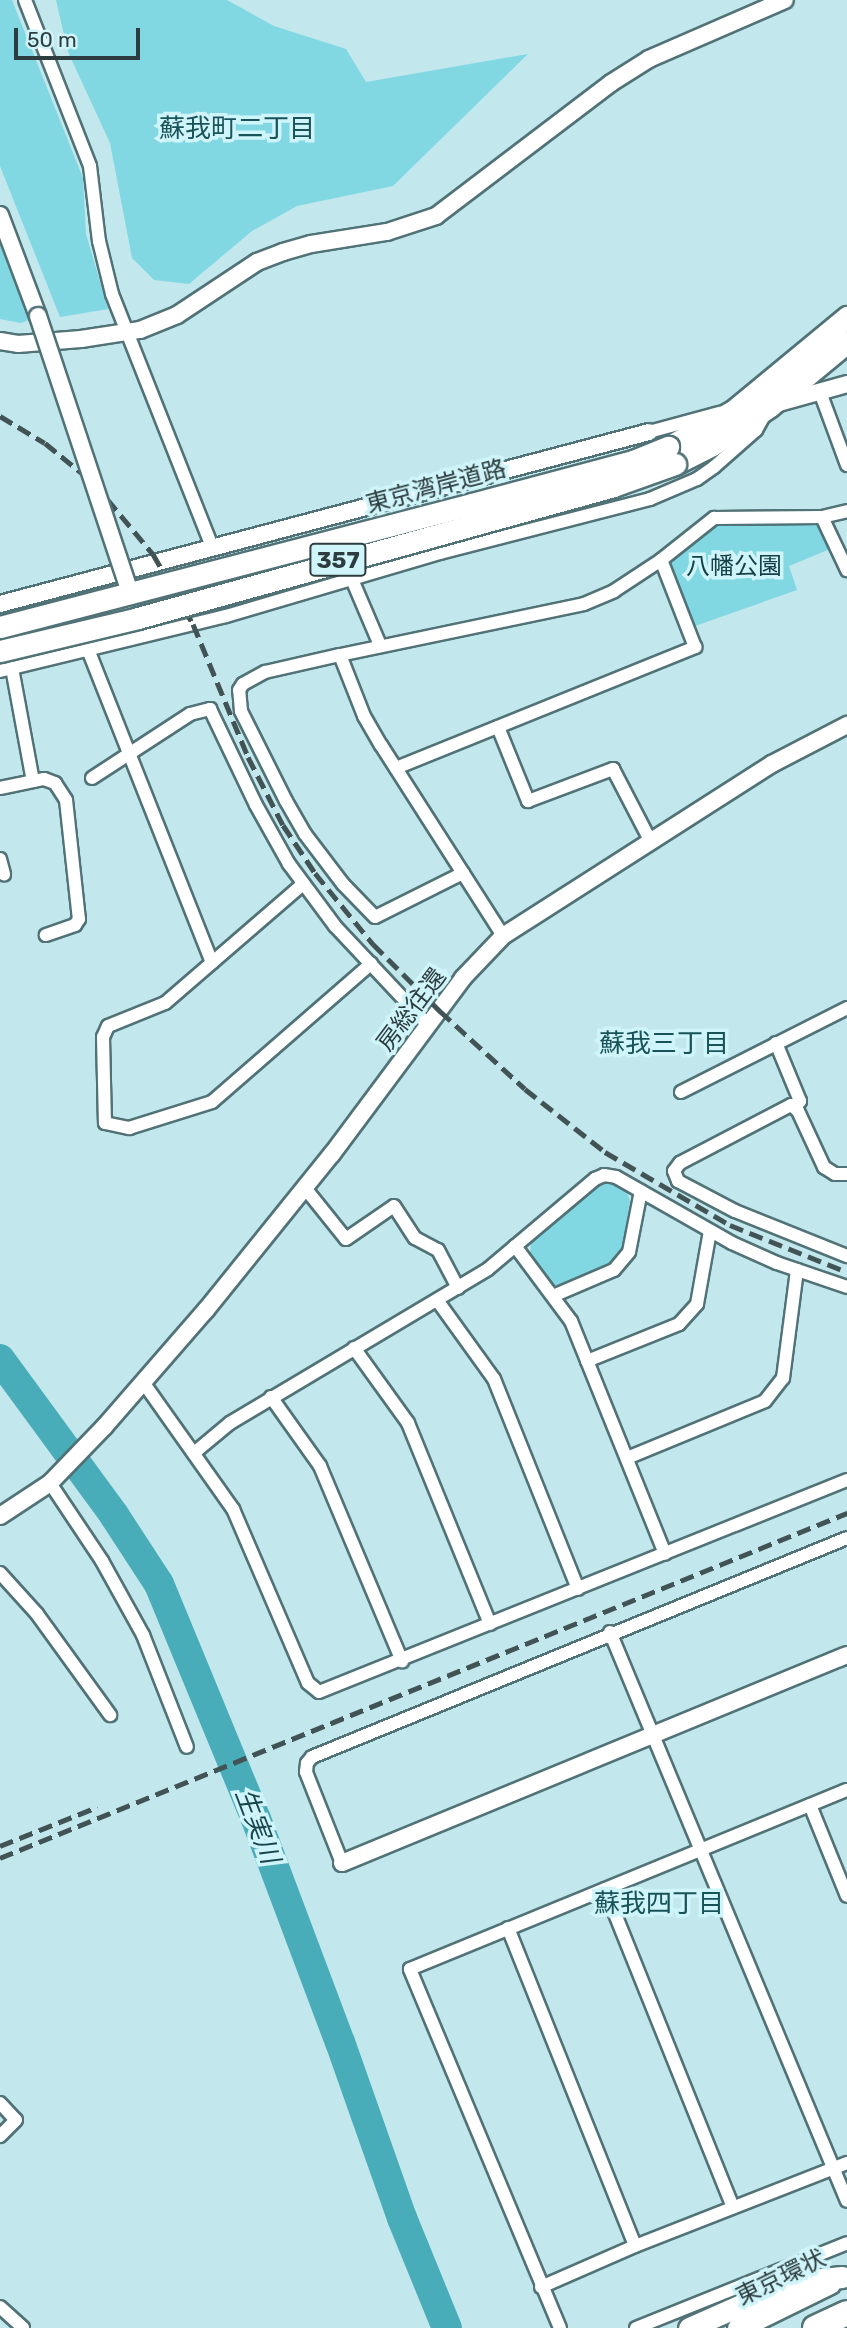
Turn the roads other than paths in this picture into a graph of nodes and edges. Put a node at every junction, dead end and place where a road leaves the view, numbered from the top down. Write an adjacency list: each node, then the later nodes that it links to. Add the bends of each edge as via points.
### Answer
1 (25, 0): 5 (street, via 90,166 99,241 112,294)
2 (785, 0): 5 (street, via 649,59 436,216 387,232 283,252 257,262 177,315)
3 (0, 215): 22 (street, bridge)
4 (847, 317): 11 (highway, 東京湾岸道路 / 357)
5 (129, 332): 6 (street, via 18,344); 18 (street)
6 (0, 341)
7 (847, 342): 10 (highway, 東京湾岸道路 / 357)
8 (847, 384): 9 (street)
9 (820, 392): 10 (street); 13 (street)
10 (770, 406): 11 (street); 14 (highway, 東京湾岸道路 / 357, via 712,445); 21 (street, via 756,430 730,455 697,479 668,492)
11 (733, 411): 12 (street); 14 (highway, 東京湾岸道路 / 357)
12 (649, 432): 18 (street)
13 (844, 444): 15 (street)
14 (671, 456): 22 (highway, 東京湾岸道路 / 357, bridge, via 566,479); 24 (highway, 東京湾岸道路 / 357, bridge, via 613,486)
15 (847, 465)
16 (847, 511): 17 (street)
17 (822, 517): 19 (street, via 714,518); 20 (street)
18 (213, 549): 23 (street)
19 (661, 560): 26 (street, via 614,591 584,604); 30 (street, via 695,647)
20 (847, 570)
21 (351, 577): 26 (street); 27 (street)
22 (131, 594): 24 (highway); 25 (highway, 東京湾岸道路 / 357, bridge)
23 (0, 604)
24 (138, 618): 29 (highway, 東京湾岸道路 / 357, bridge)
25 (0, 627)
26 (380, 645): 28 (street)
27 (89, 652): 29 (street); 32 (street)
28 (340, 654): 33 (street, via 364,716); 39 (street, via 265,673 239,690 241,711 286,801 342,884 375,917)
29 (4, 663): 35 (street)
30 (498, 727): 33 (street); 37 (street, via 528,801 613,769)
31 (845, 730): 37 (street, 房総往還, via 772,764)
32 (130, 752): 34 (street); 41 (street, via 190,714 209,709 267,826); 44 (street)
33 (396, 768): 39 (street)
34 (92, 778)
35 (33, 781): 36 (street); 42 (street, via 55,783 66,800 79,919 75,925)
36 (0, 788)
37 (651, 842): 43 (street, 房総往還)
38 (0, 859): 40 (street)
39 (463, 873): 43 (street)
40 (4, 874)
41 (303, 884): 44 (street); 45 (street)
42 (46, 935)
43 (503, 936): 47 (street, 房総往還, via 463,978)
44 (212, 963): 45 (street, via 165,1003 107,1026 103,1037 105,1123 129,1128 212,1102)
45 (371, 964): 47 (street)
46 (847, 1008): 48 (street)
47 (429, 1026): 52 (street, 房総往還)
48 (776, 1043): 49 (street); 50 (street, via 800,1101)
49 (681, 1092)
50 (795, 1107): 51 (street, via 824,1167); 56 (street, via 787,1106 680,1163 675,1177 747,1216)
51 (847, 1174)
52 (304, 1188): 58 (street, via 346,1239 394,1206 415,1238 438,1251); 64 (street, 房総往還)
53 (641, 1191): 54 (street); 55 (street, via 604,1175); 60 (street, via 629,1252 614,1270)
54 (710, 1231): 57 (street); 63 (street, via 697,1304 679,1324)
55 (516, 1246): 58 (street); 60 (street)
56 (847, 1256)
57 (797, 1270): 59 (street); 67 (street, via 783,1378 765,1401)
58 (458, 1287): 61 (street)
59 (847, 1287)
60 (552, 1296): 63 (street, via 571,1321)
61 (437, 1300): 62 (street); 74 (street, via 494,1379)
62 (354, 1348): 65 (street); 75 (street, via 408,1423)
63 (587, 1361): 67 (street)
64 (143, 1382): 66 (street); 69 (street, 房総往還)
65 (271, 1398): 66 (street); 78 (street, via 320,1466)
66 (194, 1453): 78 (street, via 233,1509 311,1688 326,1691)
67 (626, 1458): 72 (street)
68 (847, 1480): 72 (street)
69 (50, 1483): 70 (street); 81 (street, via 102,1561 143,1635)
70 (0, 1516)
71 (847, 1538): 76 (street)
72 (665, 1554): 74 (street)
73 (0, 1573): 79 (street, via 37,1614)
74 (578, 1589): 75 (street)
75 (491, 1624): 78 (street)
76 (610, 1632): 80 (street); 85 (street, via 312,1756 306,1772)
77 (847, 1655): 80 (street)
78 (402, 1661)
79 (110, 1715)
80 (653, 1736): 84 (street); 85 (street)
81 (187, 1747)
82 (847, 1790): 83 (street)
83 (810, 1805): 84 (street); 87 (street)
84 (701, 1849): 86 (street); 92 (street)
85 (342, 1863)
86 (605, 1888): 88 (street); 94 (street)
87 (847, 1896)
88 (508, 1928): 96 (street); 98 (street, via 410,1969)
89 (0, 2103): 90 (street, via 16,2120)
90 (0, 2136)
91 (847, 2163): 92 (street)
92 (833, 2168): 93 (street); 94 (street)
93 (847, 2201)
94 (733, 2207): 96 (street)
95 (847, 2243): 103 (street)
96 (635, 2246): 98 (street)
97 (844, 2276): 104 (highway, via 793,2282); 105 (highway, 東京環状)
98 (541, 2287): 102 (street)
99 (0, 2306): 101 (street)
100 (847, 2313): 106 (highway)
101 (23, 2328)
102 (560, 2328)
103 (636, 2328)
104 (689, 2328)
105 (738, 2328)
106 (815, 2328)

